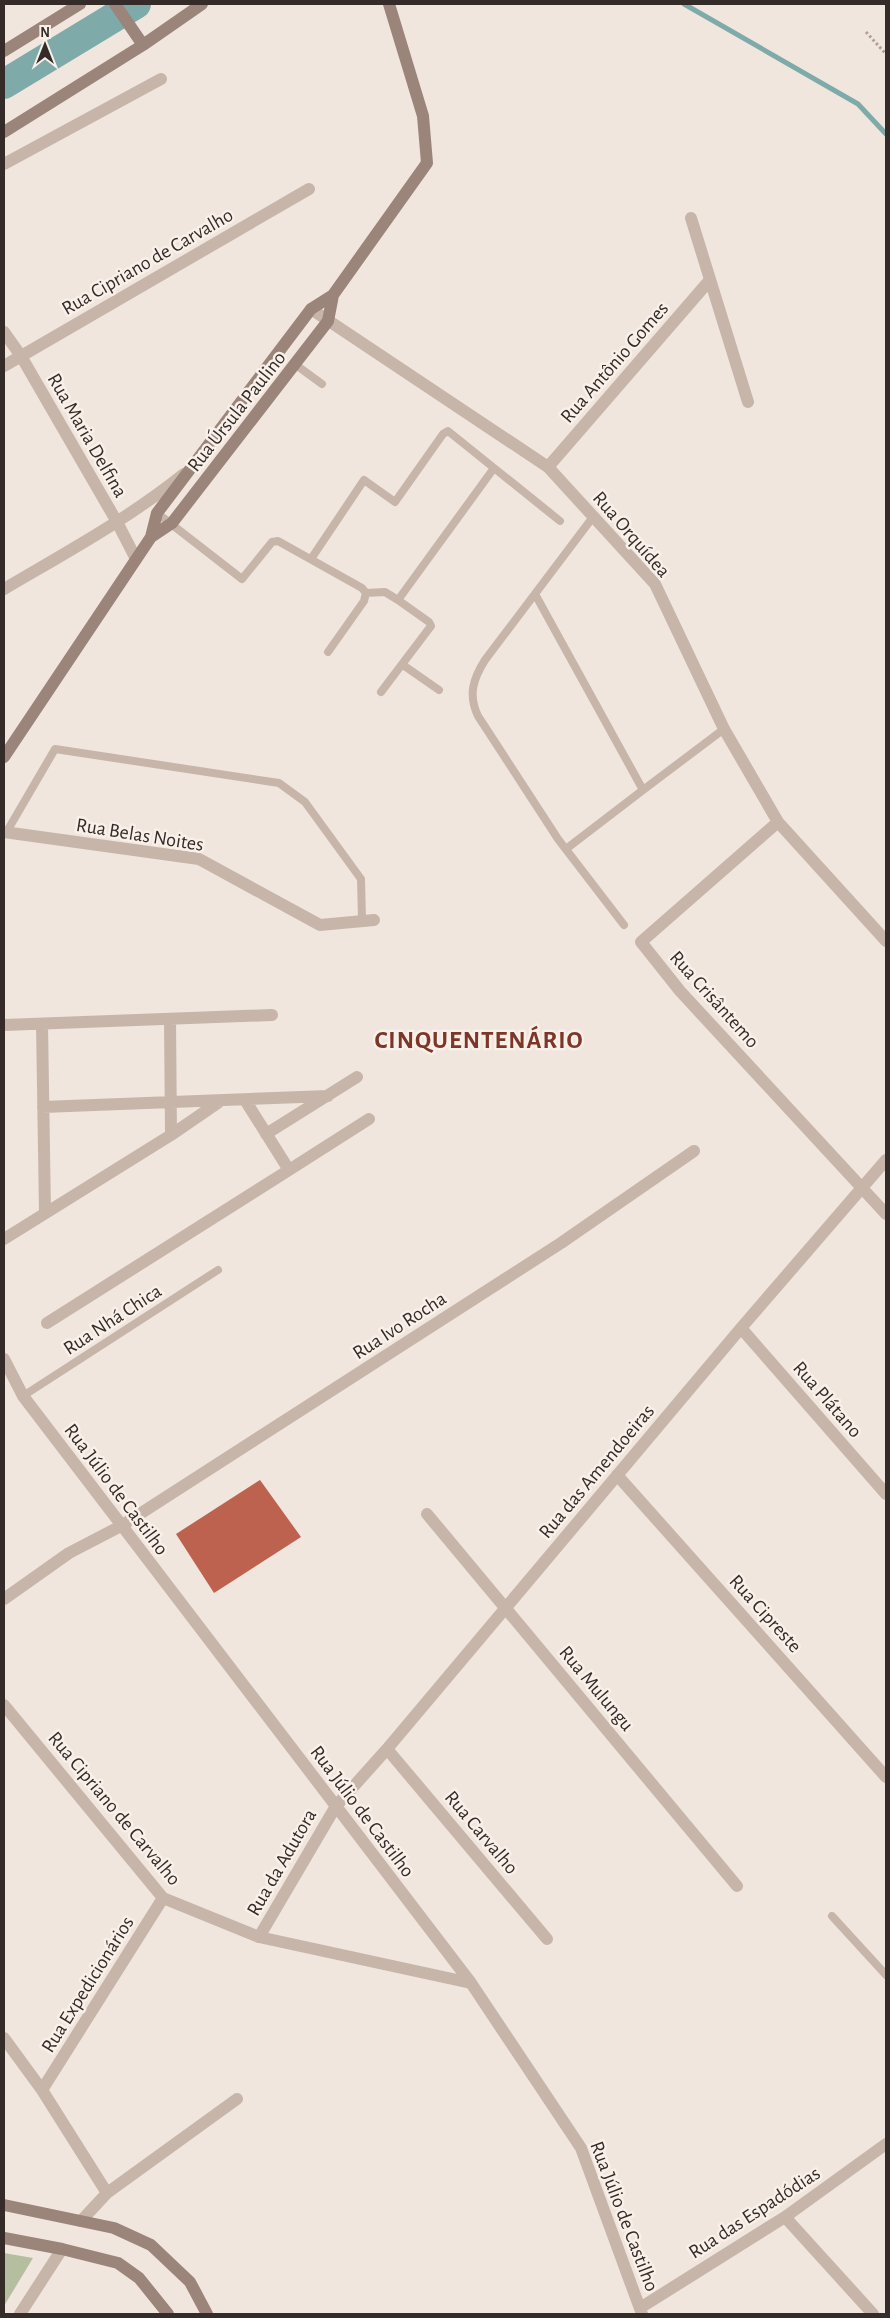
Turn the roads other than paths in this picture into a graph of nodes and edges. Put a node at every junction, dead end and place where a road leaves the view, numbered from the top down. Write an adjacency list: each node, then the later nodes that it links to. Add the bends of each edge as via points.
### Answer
1 (80, 4): 6 (street)
2 (116, 4): 5 (street)
3 (202, 4): 5 (street)
4 (389, 4): 13 (street, Rua Úrsula Paulino, via 423,116 427,163)
5 (142, 42): 8 (street)
6 (4, 51)
7 (161, 79): 9 (street)
8 (4, 132)
9 (4, 164)
10 (309, 189): 17 (street, Rua Cipriano de Carvalho)
11 (691, 218): 12 (street)
12 (709, 281): 21 (street); 22 (street, Rua Antônio Gomes)
13 (333, 295): 14 (street, Rua Úrsula Paulino); 15 (street, Rua Úrsula Paulino)
14 (311, 309): 15 (street, Rua Orquídea); 23 (street, Rua Úrsula Paulino)
15 (328, 321): 18 (street, Rua Úrsula Paulino); 22 (street, Rua Orquídea)
16 (4, 332): 17 (street, Rua Maria Delfina)
17 (20, 356): 19 (street, Rua Cipriano de Carvalho); 28 (street, Rua Maria Delfina)
18 (296, 365): 20 (lane); 29 (street, Rua Úrsula Paulino)
19 (4, 366)
20 (322, 384)
21 (748, 402)
22 (548, 467): 26 (street, Rua Orquídea)
23 (191, 468): 25 (street, Rua Úrsula Paulino); 28 (street, via 156,497)
24 (494, 468): 27 (lane); 32 (lane, via 448,430 394,502 364,480); 36 (lane)
25 (157, 513): 29 (lane); 30 (street, Rua Úrsula Paulino)
26 (593, 517): 35 (lane); 41 (street, Rua Orquídea, via 654,584)
27 (560, 521)
28 (117, 522): 31 (street, Rua Maria Delfina); 33 (street)
29 (172, 523): 30 (street, Rua Úrsula Paulino); 32 (lane, via 242,579 275,541)
30 (151, 537): 31 (street, Rua Úrsula Paulino)
31 (136, 559): 42 (street, Rua Úrsula Paulino)
32 (311, 559): 34 (lane)
33 (4, 589)
34 (366, 593): 36 (lane, via 385,592); 37 (lane, via 364,601)
35 (535, 594): 43 (lane); 46 (lane, via 479,670 472,700 478,716)
36 (398, 600): 38 (lane, via 430,626)
37 (328, 652)
38 (403, 665): 39 (lane); 40 (lane)
39 (438, 690)
40 (381, 692)
41 (724, 729): 43 (lane); 44 (street, Rua Orquídea)
42 (4, 757)
43 (643, 790): 46 (lane)
44 (778, 822): 49 (street, Rua Orquídea); 66 (street, Rua Crisântemo, via 641,942 680,991)
45 (5, 832): 47 (street, Rua Belas Noites, via 199,859 320,925); 47 (lane, via 55,749 279,783 305,802 361,879)
46 (566, 849): 48 (lane)
47 (368, 920)
48 (624, 925)
49 (886, 941)
50 (272, 1015): 51 (street)
51 (170, 1019): 52 (street); 58 (street)
52 (42, 1024): 53 (street); 59 (street)
53 (4, 1025)
54 (357, 1077): 55 (street)
55 (328, 1096): 56 (street); 61 (street)
56 (245, 1100): 57 (street); 61 (street)
57 (219, 1101): 58 (street); 62 (street)
58 (170, 1103): 59 (street); 62 (street)
59 (43, 1107): 67 (street)
60 (369, 1119): 65 (street)
61 (266, 1134): 65 (street)
62 (171, 1135): 67 (street)
63 (694, 1151): 78 (street, Rua Ivo Rocha, via 552,1248)
64 (886, 1160): 66 (street, Rua das Amendoeiras)
65 (288, 1170): 71 (street)
66 (863, 1187): 68 (street, Rua Crisântemo); 72 (street, Rua das Amendoeiras)
67 (45, 1213): 69 (street)
68 (886, 1214)
69 (4, 1239)
70 (218, 1270): 74 (lane, Rua Nhá Chica)
71 (47, 1323)
72 (741, 1328): 75 (street, Rua das Amendoeiras); 76 (street, Rua Plátano)
73 (4, 1359): 74 (street, Rua Júlio de Castilho)
74 (23, 1396): 78 (street, Rua Júlio de Castilho)
75 (617, 1475): 80 (street, Rua das Amendoeiras); 83 (street, Rua Cipreste)
76 (886, 1494)
77 (427, 1514): 80 (street, Rua Mulungu)
78 (121, 1526): 79 (street, Rua Ivo Rocha, via 69,1553); 84 (street, Rua Júlio de Castilho)
79 (4, 1599)
80 (505, 1607): 82 (street, Rua das Amendoeiras); 85 (street, Rua Mulungu)
81 (4, 1705): 86 (street, Rua Cipriano de Carvalho)
82 (387, 1749): 84 (street, Rua das Amendoeiras); 89 (street, Rua Carvalho)
83 (886, 1777)
84 (336, 1806): 88 (street, Rua da Adutora); 91 (street, Rua Júlio de Castilho)
85 (737, 1886)
86 (162, 1898): 88 (street, Rua Cipriano de Carvalho); 93 (street, Rua Expedicionários)
87 (832, 1916): 90 (lane)
88 (259, 1937): 91 (street, Rua Cipriano de Carvalho)
89 (548, 1939)
90 (886, 1975)
91 (471, 1983): 102 (street, Rua Júlio de Castilho, via 581,2148)
92 (4, 2038): 93 (street)
93 (42, 2090): 96 (street)
94 (237, 2099): 96 (street)
95 (886, 2144): 98 (street, Rua das Espadódias)
96 (107, 2192): 99 (street)
97 (4, 2205): 99 (street)
98 (785, 2217): 102 (street, Rua das Espadódias); 106 (street)
99 (81, 2221): 105 (street, via 114,2228 151,2245 190,2282)
100 (4, 2238): 101 (street)
101 (62, 2249): 103 (street); 104 (street, via 118,2262 139,2278)
102 (641, 2311)
103 (20, 2314)
104 (168, 2314)
105 (207, 2314)
106 (873, 2314)

